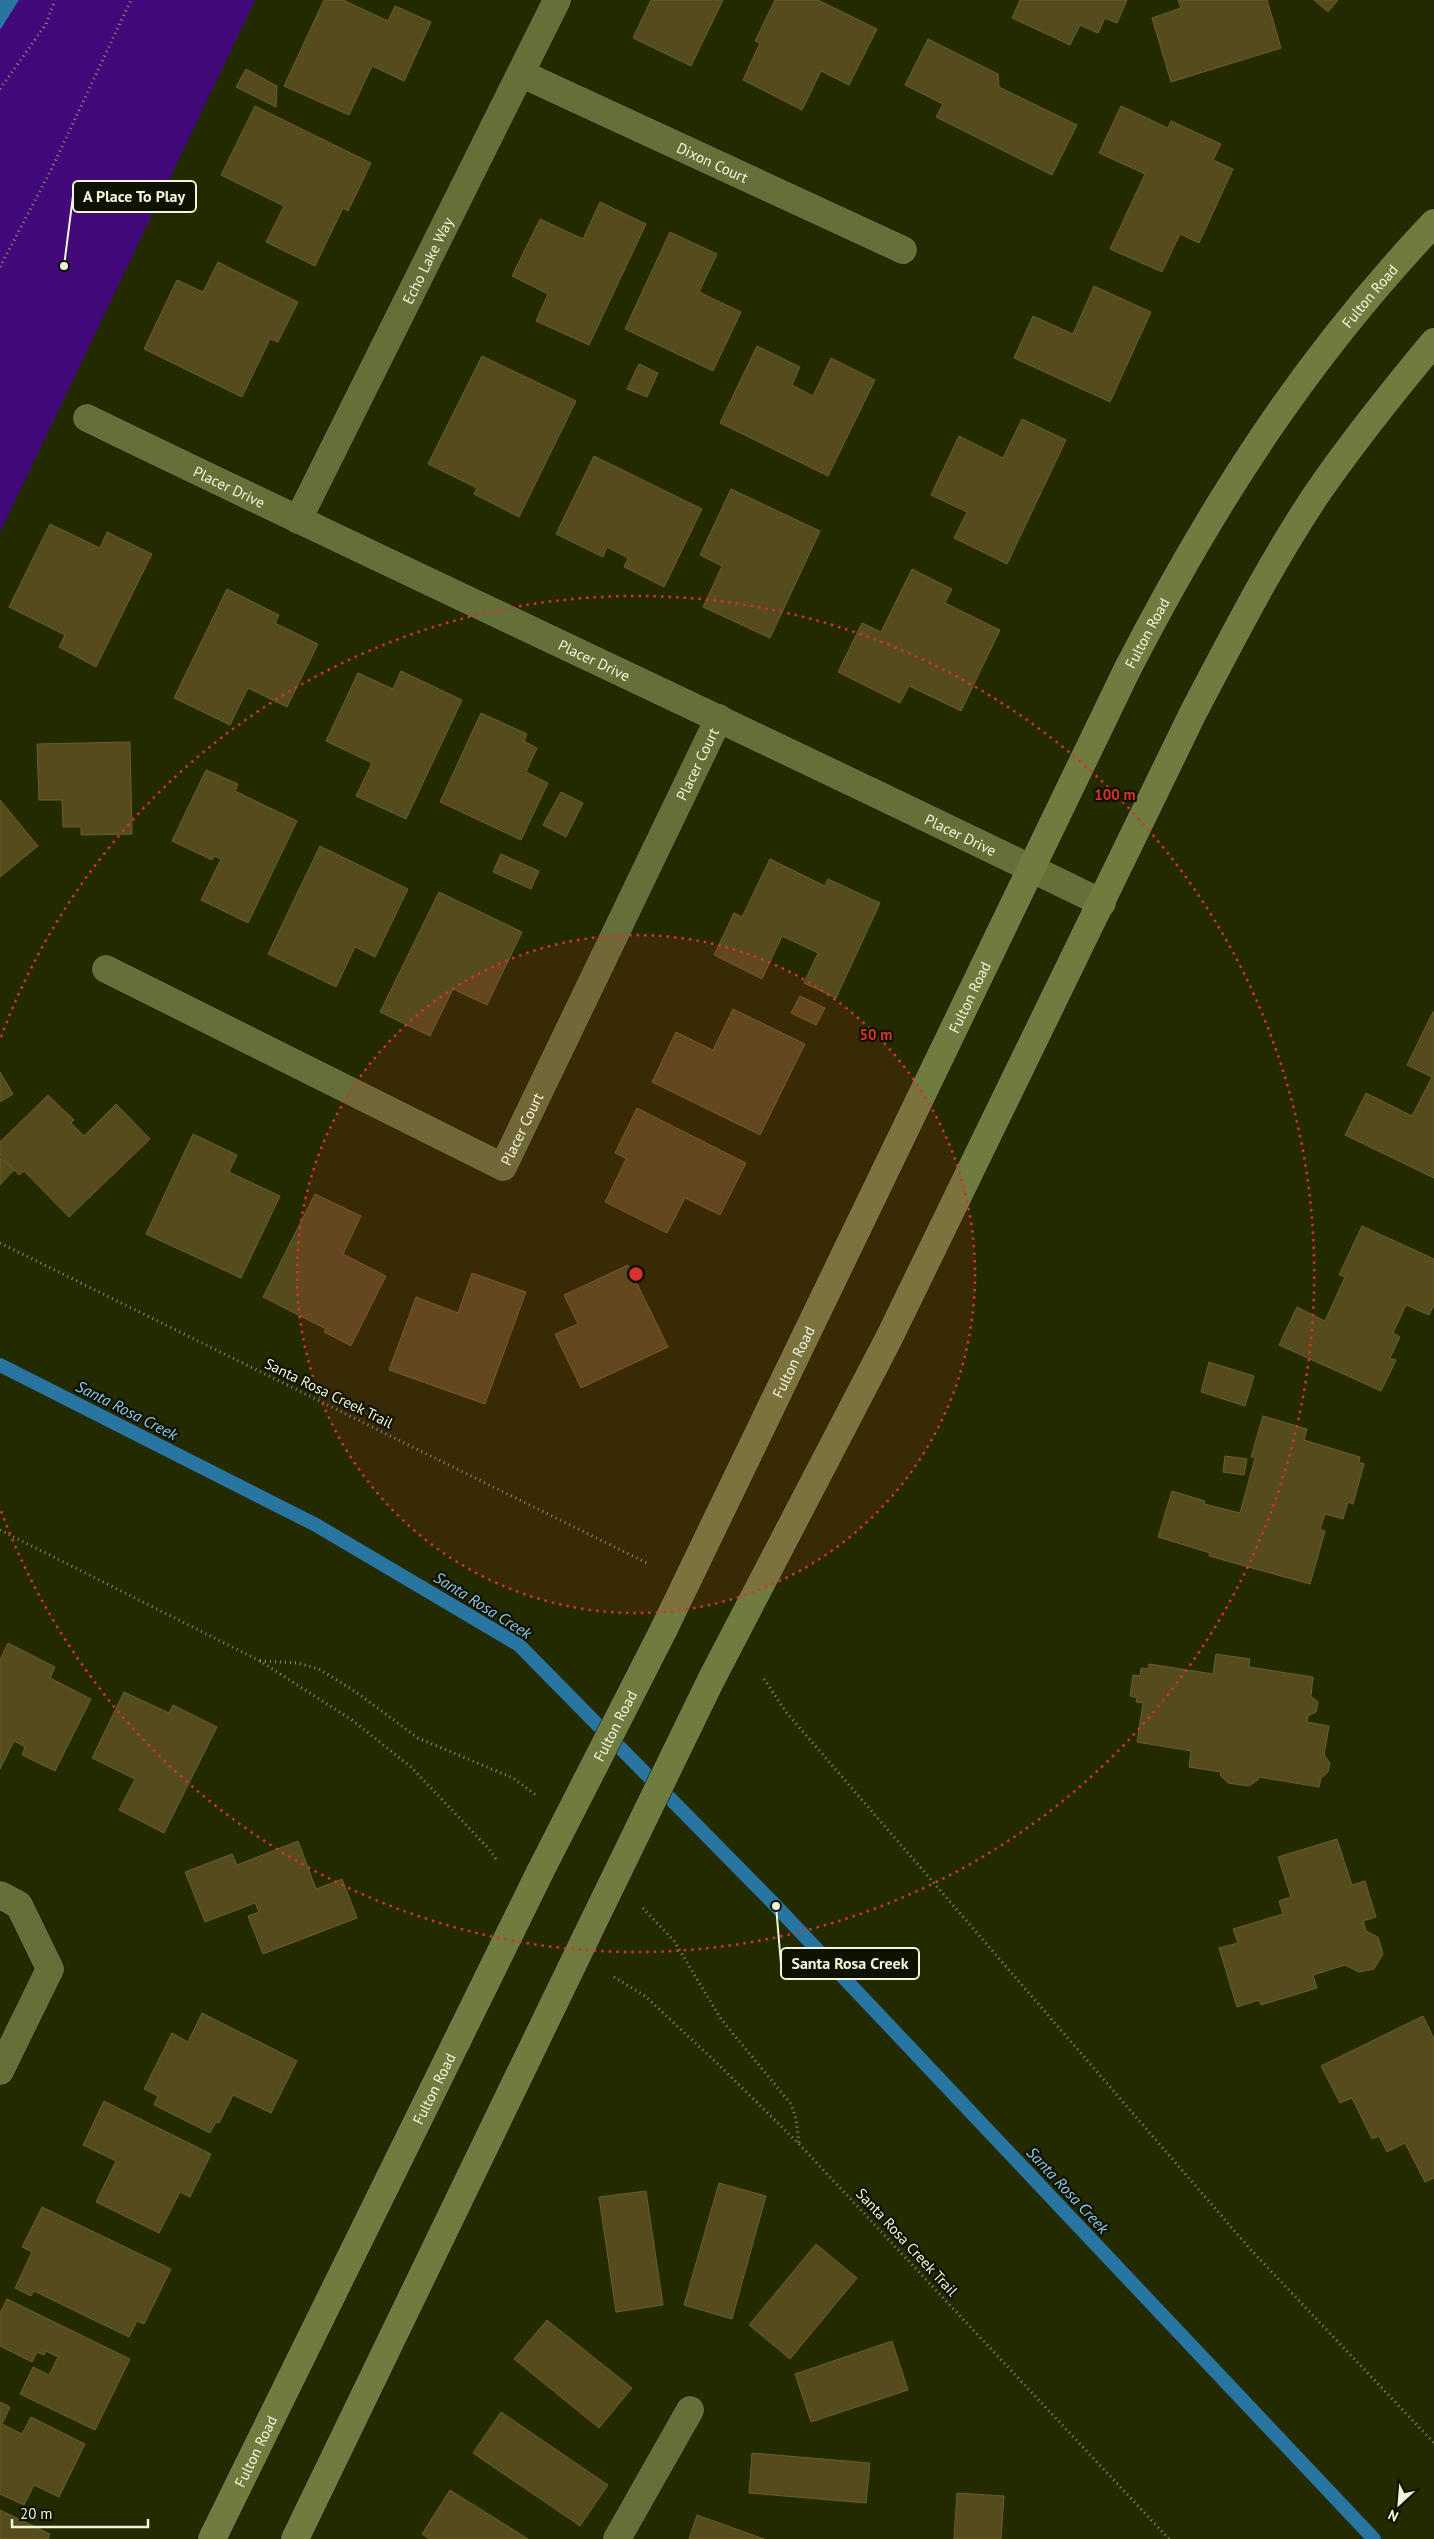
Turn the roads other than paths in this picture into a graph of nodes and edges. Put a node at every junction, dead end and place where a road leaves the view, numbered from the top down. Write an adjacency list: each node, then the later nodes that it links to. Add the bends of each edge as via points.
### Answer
1 (557, 0): 2 (street, Echo Lake Way)
2 (522, 74): 4 (street, Dixon Court); 7 (street, Echo Lake Way)
3 (1434, 223): 9 (main road, Fulton Road, via 1331,340 1270,422 1216,507 1131,662)
4 (903, 250)
5 (1434, 342): 10 (main road, via 1346,454 1276,560 1193,713)
6 (87, 418): 7 (street, Placer Drive)
7 (298, 520): 8 (street, Placer Drive)
8 (719, 718): 9 (street, Placer Drive); 11 (street, Placer Court, via 503,1167)
9 (1032, 868): 10 (street, Placer Drive); 15 (main road, Fulton Road, bridge, via 663,1631 541,1870)
10 (1102, 903): 16 (main road, bridge, via 884,1346 710,1680)
11 (106, 969)
12 (0, 1895): 13 (street, via 18,1905 50,1969)
13 (0, 2071)
14 (690, 2410): 17 (street)
15 (212, 2539)
16 (295, 2539)
17 (617, 2539)

